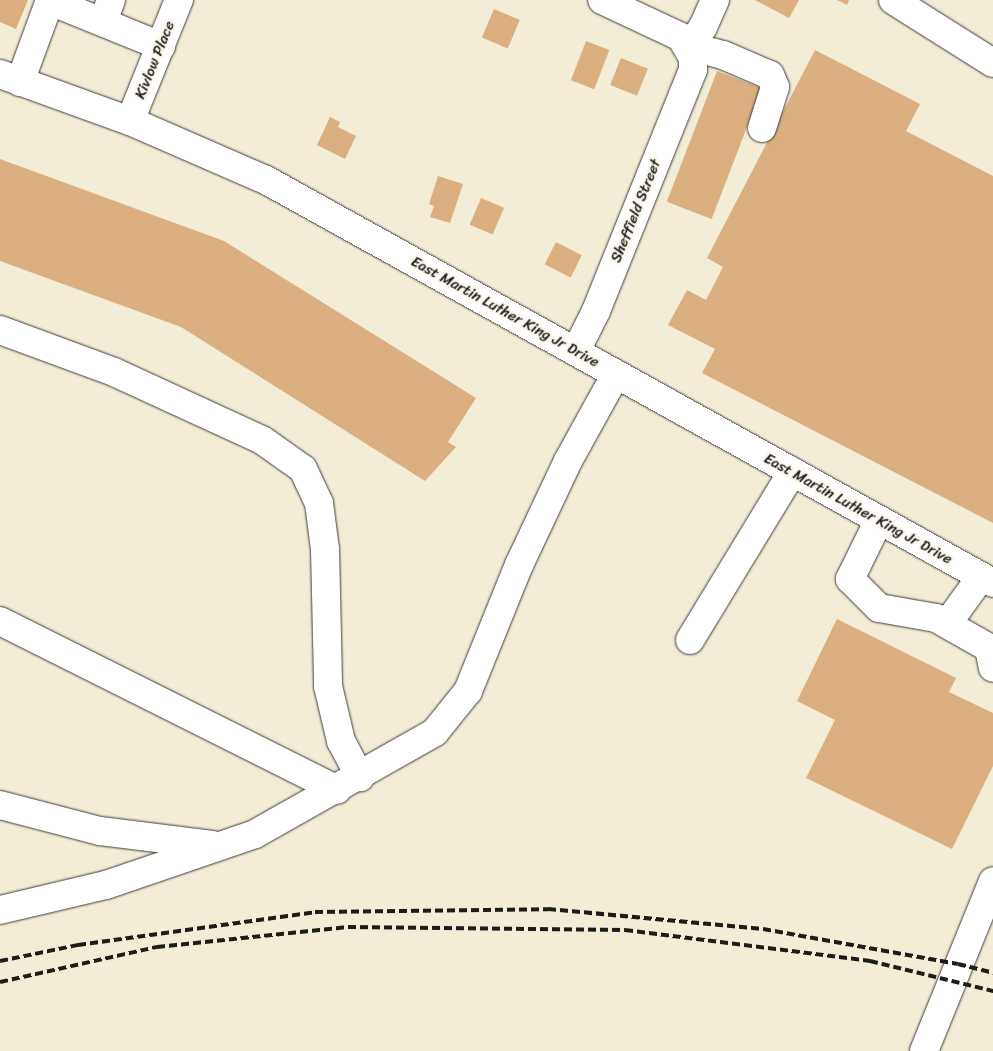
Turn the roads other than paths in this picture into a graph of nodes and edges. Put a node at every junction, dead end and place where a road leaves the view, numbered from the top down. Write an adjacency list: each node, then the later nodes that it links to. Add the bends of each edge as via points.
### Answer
1 (50, 0): 6 (main road); 10 (main road)
2 (602, 0): 8 (main road, via 670,30)
3 (893, 0): 9 (main road)
4 (172, 2): 7 (main road, Kivlow Place)
5 (710, 2): 8 (main road, Sheffield Street)
6 (107, 11): 7 (main road)
7 (160, 46): 11 (main road, Kivlow Place)
8 (691, 58): 12 (main road, via 723,55 770,75 775,87); 14 (main road, Sheffield Street, via 596,311)
9 (993, 63)
10 (10, 78): 11 (main road, East Martin Luther King Jr Drive)
11 (130, 121): 14 (main road, East Martin Luther King Jr Drive, via 266,180)
12 (762, 128)
13 (0, 330): 23 (main road, via 114,372 262,440 303,469 319,503 325,549 328,686 341,741)
14 (576, 351): 15 (main road, East Martin Luther King Jr Drive)
15 (616, 374): 16 (main road, East Martin Luther King Jr Drive); 23 (main road, via 568,461 519,565 468,691 435,732)
16 (792, 472): 17 (main road, East Martin Luther King Jr Drive); 21 (main road)
17 (879, 520): 18 (main road, East Martin Luther King Jr Drive); 20 (main road, via 850,579 879,608 936,618)
18 (987, 580): 20 (main road)
19 (0, 621): 24 (main road)
20 (947, 624): 22 (main road, via 989,648)
21 (690, 640)
22 (993, 668)
23 (360, 777): 24 (main road)
24 (337, 790): 26 (main road, via 255,834)
25 (0, 805): 26 (main road, via 100,831)
26 (219, 846): 28 (main road, via 106,885)
27 (993, 880): 29 (main road)
28 (0, 910)
29 (924, 1051)

